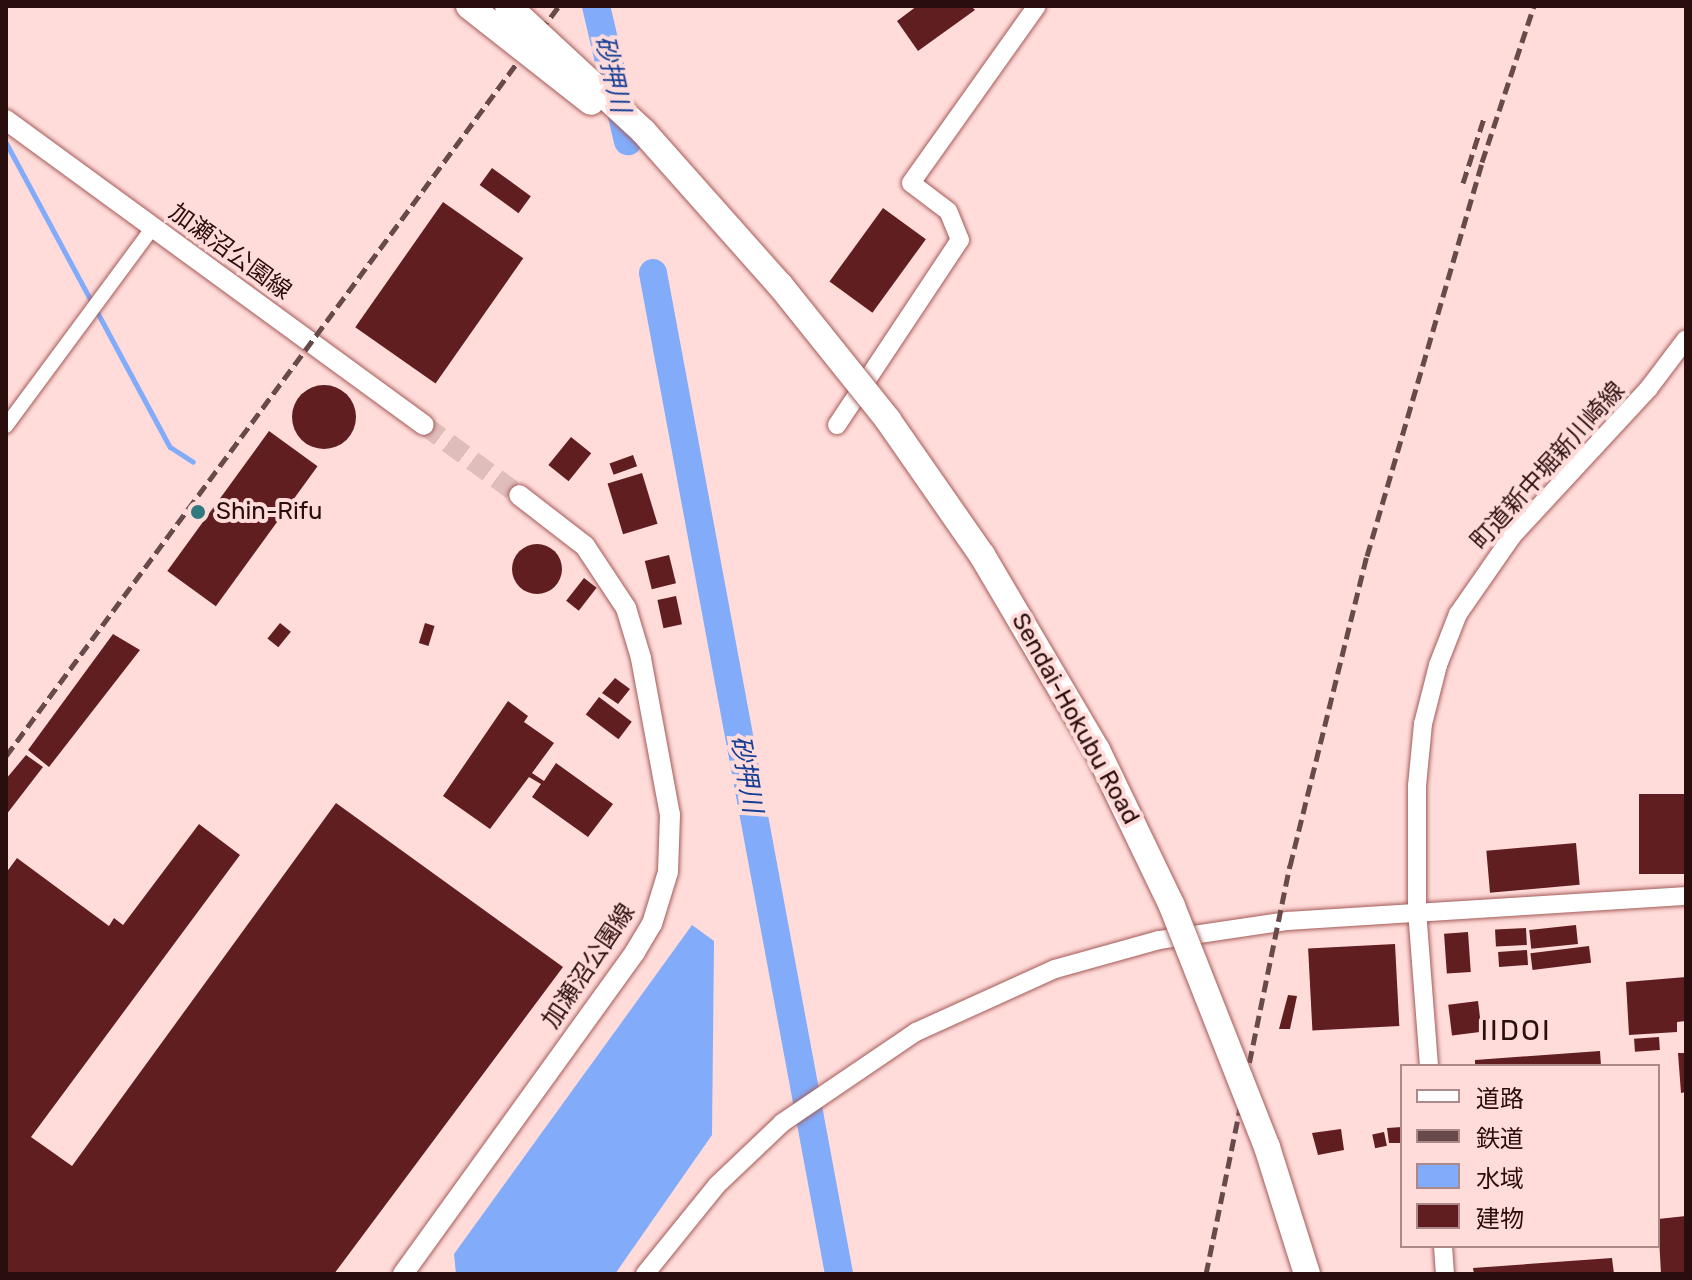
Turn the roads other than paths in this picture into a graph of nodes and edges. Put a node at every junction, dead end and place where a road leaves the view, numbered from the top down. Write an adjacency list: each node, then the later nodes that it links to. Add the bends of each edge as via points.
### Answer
1 (469, 6): 6 (highway, Sendai-Hokubu Road, bridge, via 638,141)
2 (508, 6): 6 (highway, Sendai-Hokubu Road, bridge, via 644,132)
3 (1037, 6): 9 (street, via 911,183 948,211 960,240)
4 (6, 120): 5 (main road, 加瀬沼公園線)
5 (153, 227): 8 (main road, 加瀬沼公園線); 10 (street)
6 (729, 228): 18 (highway, Sendai-Hokubu Road, bridge, via 836,354 934,486 1026,626 1097,750 1172,906 1267,1147)
7 (1686, 339): 13 (street, 町道新中堀新川崎線, via 1649,388 1513,535 1458,614 1423,724 1417,786)
8 (424, 425)
9 (837, 425)
10 (6, 426)
11 (519, 495): 16 (main road, 加瀬沼公園線, via 585,546 626,608 641,658 670,815 668,872 652,924 635,952)
12 (1686, 896): 13 (street)
13 (1417, 911): 14 (street, 町道新中堀新川崎線); 17 (street, via 1288,921 1130,946 976,1001 856,1069 782,1123 717,1185)
14 (1429, 1064)
15 (1443, 1248): 19 (street)
16 (403, 1274)
17 (645, 1274)
18 (1307, 1274)
19 (1445, 1274)

